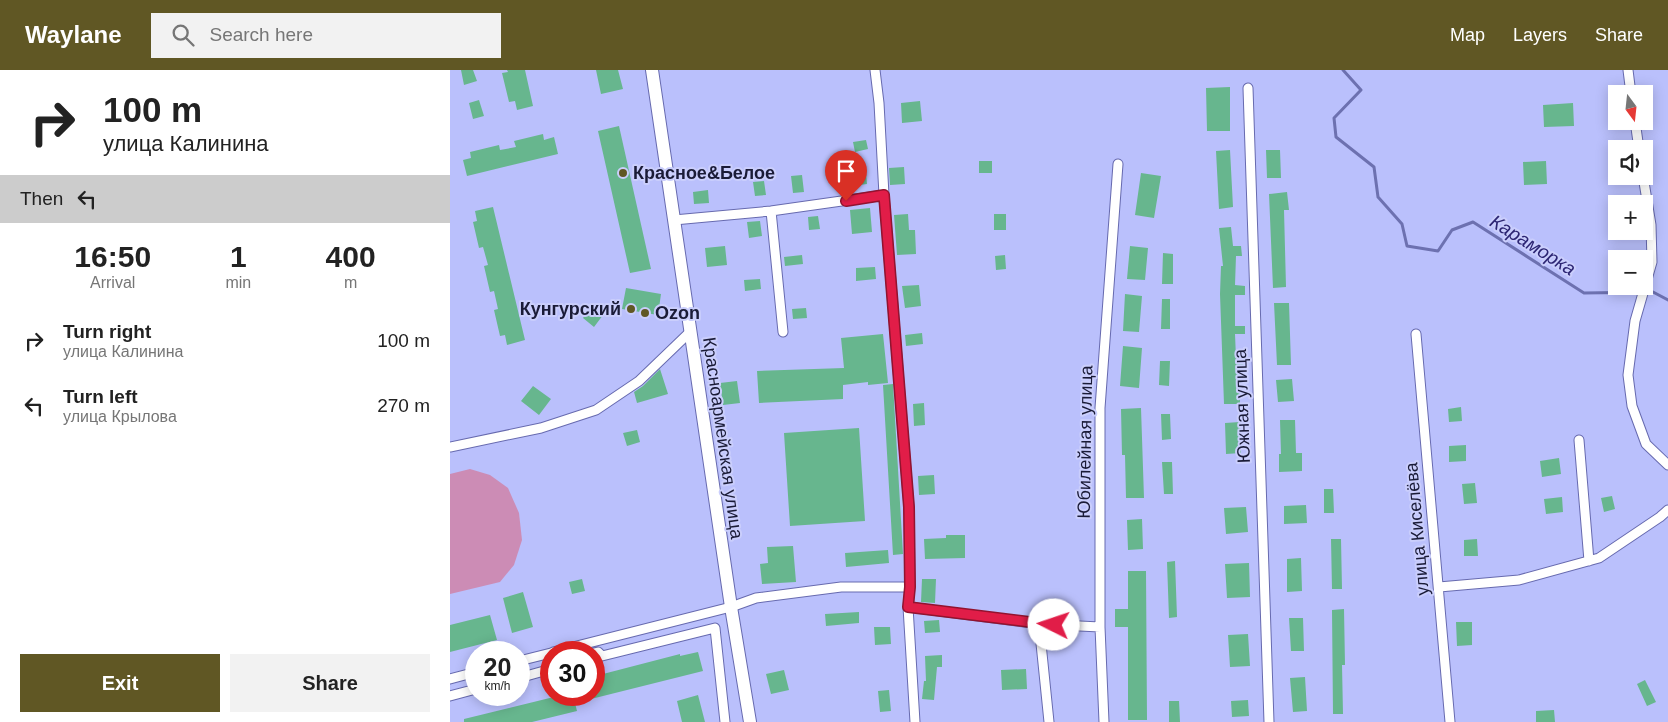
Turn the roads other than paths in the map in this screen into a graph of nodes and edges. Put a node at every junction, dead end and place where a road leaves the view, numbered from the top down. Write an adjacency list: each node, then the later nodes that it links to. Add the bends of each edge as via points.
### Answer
1 (652, 70): 10 (street, Красноармейская улица)
2 (875, 70): 8 (street)
3 (1628, 70): 4 (street)
4 (1630, 85)
5 (1248, 88): 36 (street, Южная улица)
6 (1118, 164): 24 (street, Юбилейная улица, via 1100,408)
7 (1644, 185): 16 (street, via 1651,225 1652,262 1635,321 1628,375 1632,406 1646,444)
8 (884, 195): 9 (street); 20 (street, via 909,507)
9 (771, 212): 10 (street); 12 (street)
10 (674, 220): 11 (street, Красноармейская улица)
11 (690, 332): 15 (street, via 639,381 596,410 541,428); 21 (street, Красноармейская улица)
12 (784, 332)
13 (1416, 334): 19 (street, улица Киселёва)
14 (1579, 440): 18 (street)
15 (450, 447)
16 (1668, 465)
17 (1668, 510): 18 (street, via 1599,558)
18 (1589, 561): 19 (street, via 1519,580)
19 (1438, 586): 37 (street, улица Киселёва)
20 (910, 587): 21 (street, via 841,587 756,598); 22 (street)
21 (730, 607): 25 (street); 32 (street, Красноармейская улица)
22 (908, 607): 23 (street); 33 (street)
23 (1039, 624): 24 (street); 34 (street)
24 (1100, 627): 35 (street, Юбилейная улица)
25 (598, 641)
26 (605, 655): 31 (street, via 715,628)
27 (465, 675): 28 (street)
28 (450, 679)
29 (465, 692): 30 (street)
30 (450, 696)
31 (725, 722)
32 (750, 722)
33 (915, 722)
34 (1049, 722)
35 (1104, 722)
36 (1269, 722)
37 (1450, 722)

